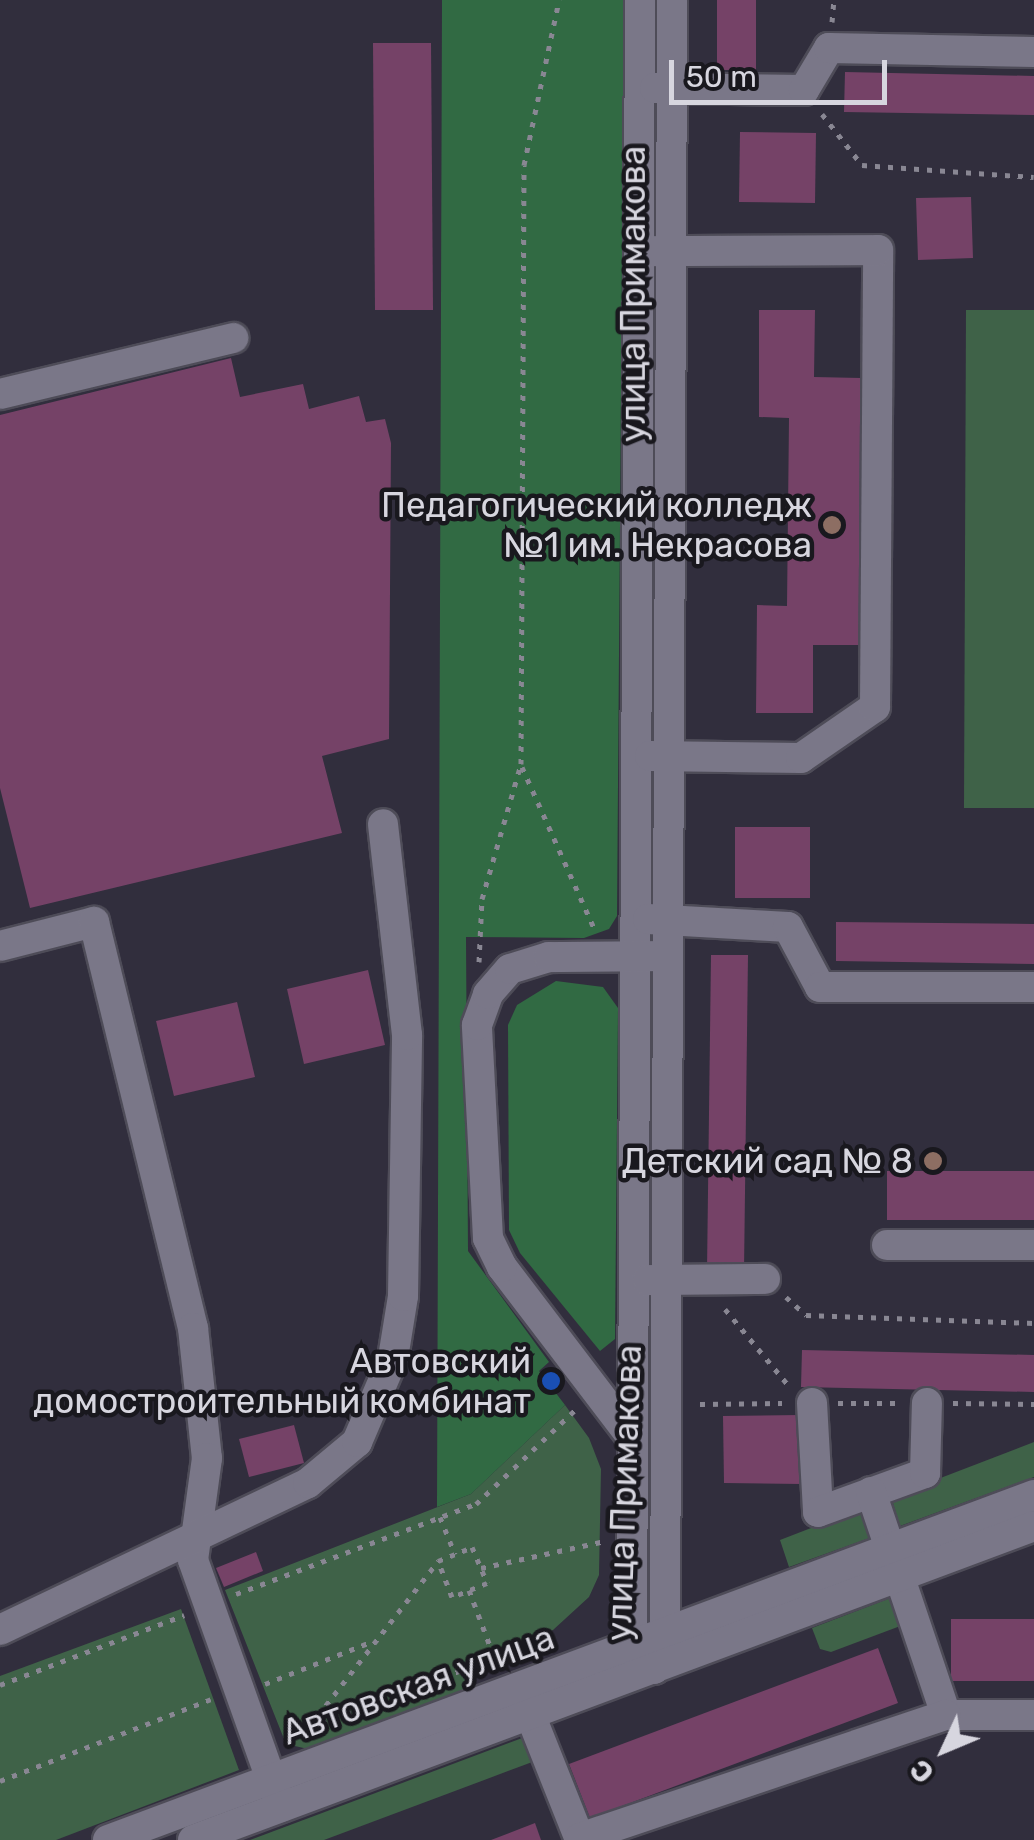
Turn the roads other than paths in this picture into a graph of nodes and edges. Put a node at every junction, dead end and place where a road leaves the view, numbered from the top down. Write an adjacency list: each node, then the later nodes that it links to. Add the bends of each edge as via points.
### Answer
1 (640, 0): 4 (street, улица Примакова)
2 (672, 0): 5 (street, улица Примакова)
3 (1034, 52): 5 (street, via 829,48 804,90)
4 (639, 88): 5 (street); 6 (street, улица Примакова)
5 (672, 88): 7 (street, улица Примакова)
6 (638, 251): 7 (street); 10 (street, улица Примакова)
7 (671, 251): 11 (street, улица Примакова); 11 (street, via 878,250 878,270 874,707 801,758)
8 (233, 338): 9 (street)
9 (0, 394)
10 (636, 756): 11 (street); 13 (street, улица Примакова)
11 (669, 756): 14 (street, улица Примакова)
12 (383, 824): 30 (street, via 407,1035 403,1296 393,1358 357,1442 337,1464)
13 (635, 918): 14 (street); 16 (street, улица Примакова)
14 (668, 919): 17 (street, улица Примакова); 18 (street, via 788,927 820,988)
15 (0, 946): 30 (street, via 94,922 193,1328 207,1458)
16 (621, 956): 17 (street); 22 (street, улица Примакова); 26 (street, via 549,957 510,969 488,994 477,1026 483,1206 502,1267)
17 (668, 956): 23 (street, улица Примакова)
18 (1034, 987)
19 (887, 1244): 20 (street)
20 (1034, 1245)
21 (765, 1279): 23 (street)
22 (633, 1280): 23 (street); 26 (street, улица Примакова)
23 (666, 1280): 33 (street, улица Примакова)
24 (806, 1400): 27 (street, via 818,1512)
25 (927, 1403): 27 (street, via 925,1472)
26 (632, 1439): 34 (street, улица Примакова)
27 (871, 1492): 31 (street)
28 (1034, 1495): 31 (street, Автовская улица)
29 (1034, 1526): 31 (street, Автовская улица)
30 (192, 1533): 32 (street); 39 (street, via 192,1560)
31 (897, 1561): 33 (street, Автовская улица); 35 (street, Автовская улица); 38 (street)
32 (0, 1630)
33 (665, 1636): 34 (street, Автовская улица); 35 (street, улица Примакова)
34 (632, 1648): 35 (street, улица Примакова); 36 (street, Автовская улица)
35 (654, 1669): 36 (street, Автовская улица)
36 (525, 1700): 39 (street, Автовская улица); 41 (street)
37 (1034, 1714): 38 (street)
38 (946, 1715): 41 (street)
39 (276, 1793): 40 (street, Автовская улица); 43 (street, Автовская улица)
40 (176, 1828): 42 (street, Автовская улица)
41 (580, 1839)
42 (108, 1840)
43 (192, 1840)

